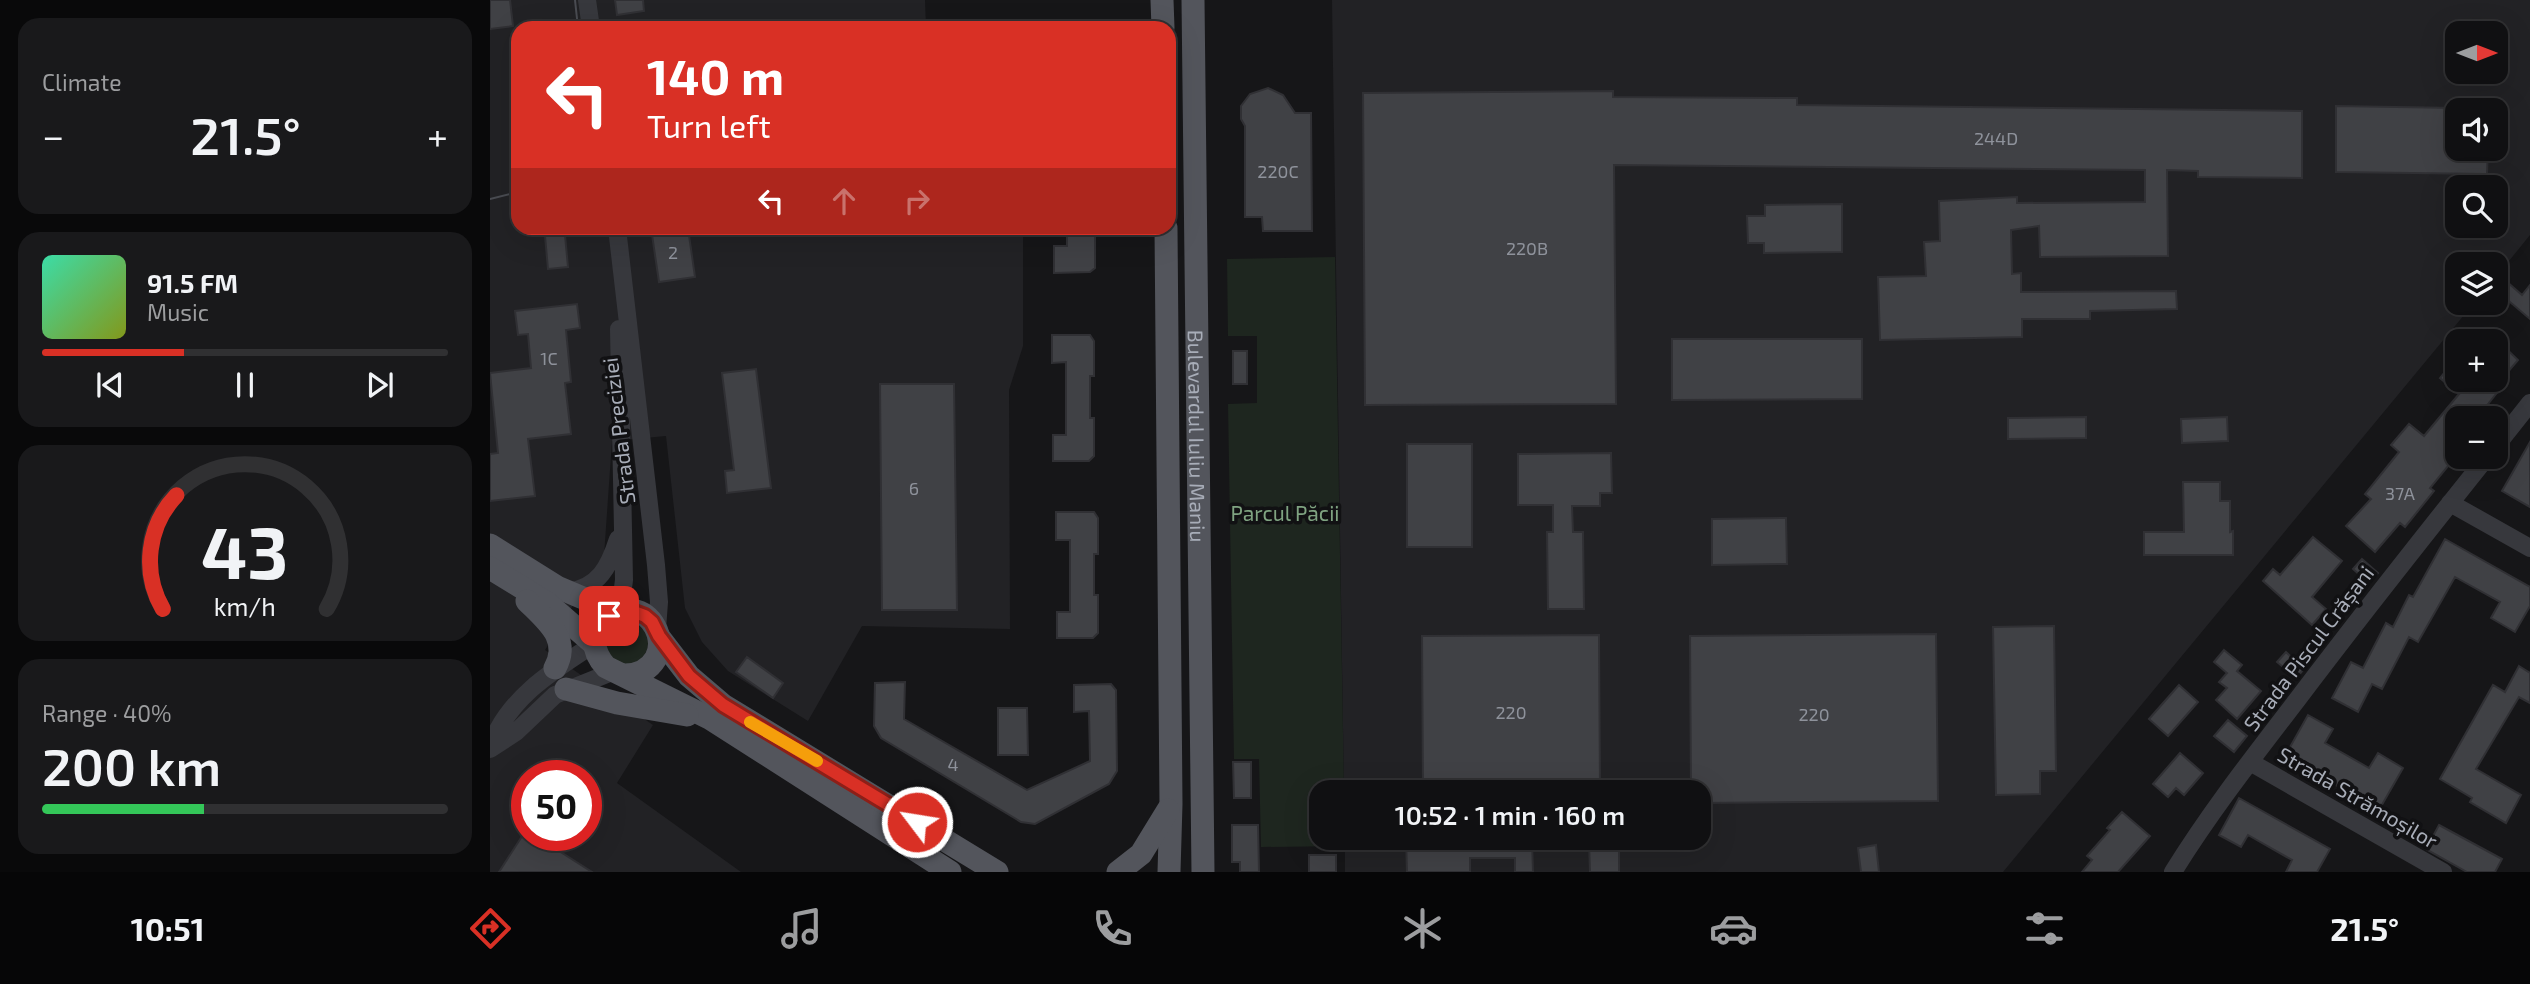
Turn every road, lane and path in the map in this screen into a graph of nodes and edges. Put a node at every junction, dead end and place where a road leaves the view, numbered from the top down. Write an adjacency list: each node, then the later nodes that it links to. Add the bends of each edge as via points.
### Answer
1 (587, 0): 4 (street)
2 (1163, 0): 5 (main road)
3 (1193, 0): 32 (main road, Bulevardul Iuliu Maniu)
4 (590, 21)
5 (1163, 21)
6 (617, 235): 8 (street, Strada Preciziei)
7 (1166, 235): 27 (main road, Bulevardul Iuliu Maniu)
8 (623, 322): 13 (street, Strada Preciziei); 19 (street, Strada Preciziei, via 656,565)
9 (2530, 403): 10 (street)
10 (2508, 431)
11 (2477, 469): 12 (street, Strada Piscul Crășani)
12 (2450, 503): 15 (street); 26 (street, Strada Piscul Crășani)
13 (623, 522): 17 (street, via 601,576); 18 (street, Strada Preciziei, via 624,580)
14 (490, 545): 17 (main road)
15 (2530, 548)
16 (495, 571): 20 (main road, via 555,609); 21 (main road, via 557,635 562,650)
17 (568, 592): 18 (main road)
18 (618, 611): 19 (main road, via 637,612 652,622); 20 (main road, via 598,628)
19 (658, 633): 22 (main road, via 654,661 641,672); 29 (main road, via 689,676 723,705)
20 (594, 644): 21 (street); 22 (main road, via 600,661)
21 (555, 668): 25 (street, via 507,714)
22 (618, 673): 23 (street); 24 (main road)
23 (566, 689): 24 (main road); 25 (street)
24 (710, 719): 28 (main road)
25 (490, 748)
26 (2250, 762): 33 (street, Strada Piscul Crășani); 34 (street, Strada Strămoșilor)
27 (1171, 804): 30 (main road, via 1142,854); 31 (main road, Bulevardul Iuliu Maniu)
28 (950, 872)
29 (997, 872)
30 (1118, 872)
31 (1169, 872)
32 (1203, 872)
33 (2173, 872)
34 (2443, 872)

